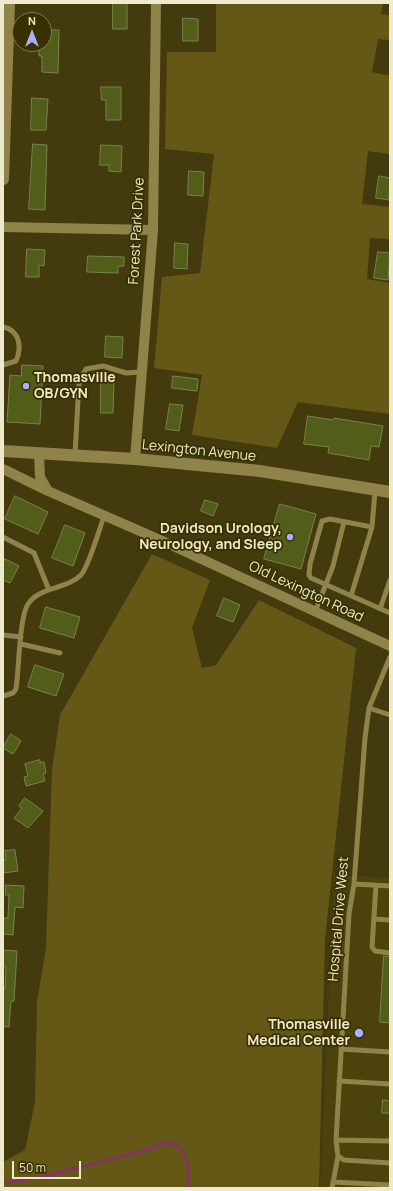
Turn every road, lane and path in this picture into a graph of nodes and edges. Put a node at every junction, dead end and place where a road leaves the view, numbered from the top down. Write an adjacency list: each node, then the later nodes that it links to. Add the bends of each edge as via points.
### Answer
1 (9, 3): 3 (main road)
2 (156, 3): 5 (street, Forest Park Drive)
3 (3, 179)
4 (3, 227): 5 (street)
5 (153, 230): 8 (street, Forest Park Drive)
6 (3, 327): 7 (lane, via 14,333 20,348 16,361)
7 (3, 365)
8 (142, 372): 11 (lane, via 126,373 103,366 86,369 80,382); 12 (street, Forest Park Drive)
9 (3, 451): 10 (main road, Lexington Avenue)
10 (38, 454): 11 (main road, Lexington Avenue); 15 (street, via 40,477)
11 (75, 456): 12 (main road, Lexington Avenue)
12 (135, 459): 14 (main road, Lexington Avenue, via 260,472)
13 (3, 469): 15 (street, Old Lexington Road)
14 (375, 490): 16 (main road, Lexington Avenue); 19 (lane)
15 (48, 491): 17 (street, Old Lexington Road)
16 (390, 492)
17 (105, 515): 23 (lane, via 82,574 73,581); 26 (street, Old Lexington Road)
18 (344, 522): 19 (lane); 22 (lane); 22 (lane, via 330,519 322,521 309,575)
19 (372, 527): 24 (lane)
20 (3, 537): 23 (lane, via 34,553)
21 (390, 580): 25 (lane)
22 (325, 585): 24 (lane); 26 (lane)
23 (49, 590): 29 (lane, via 35,596 27,605)
24 (351, 596): 25 (lane)
25 (380, 609): 27 (lane)
26 (314, 613): 31 (street, Old Lexington Road)
27 (390, 613)
28 (3, 635): 29 (lane)
29 (21, 636): 30 (lane)
30 (21, 644): 32 (lane); 34 (lane, via 16,689 13,693)
31 (390, 646)
32 (60, 653)
33 (390, 656): 35 (lane, Hospital Drive West)
34 (3, 696)
35 (369, 708): 36 (lane); 37 (lane, Hospital Drive West)
36 (390, 715)
37 (354, 884): 38 (lane); 43 (lane, Hospital Drive West, via 349,914)
38 (376, 885): 39 (lane); 40 (lane)
39 (390, 886)
40 (374, 919): 41 (lane); 42 (lane, via 372,947)
41 (390, 920)
42 (390, 953)
43 (341, 1049): 44 (lane); 45 (lane, Hospital Drive West)
44 (390, 1052)
45 (339, 1081): 46 (lane); 47 (lane, Hospital Drive West)
46 (390, 1084)
47 (336, 1140): 48 (lane); 49 (lane, Hospital Drive West)
48 (390, 1141)
49 (338, 1156): 50 (lane, via 344,1160); 51 (lane, Hospital Drive West)
50 (390, 1163)
51 (333, 1182): 52 (lane); 53 (lane, Hospital Drive West)
52 (390, 1185)
53 (332, 1188)

